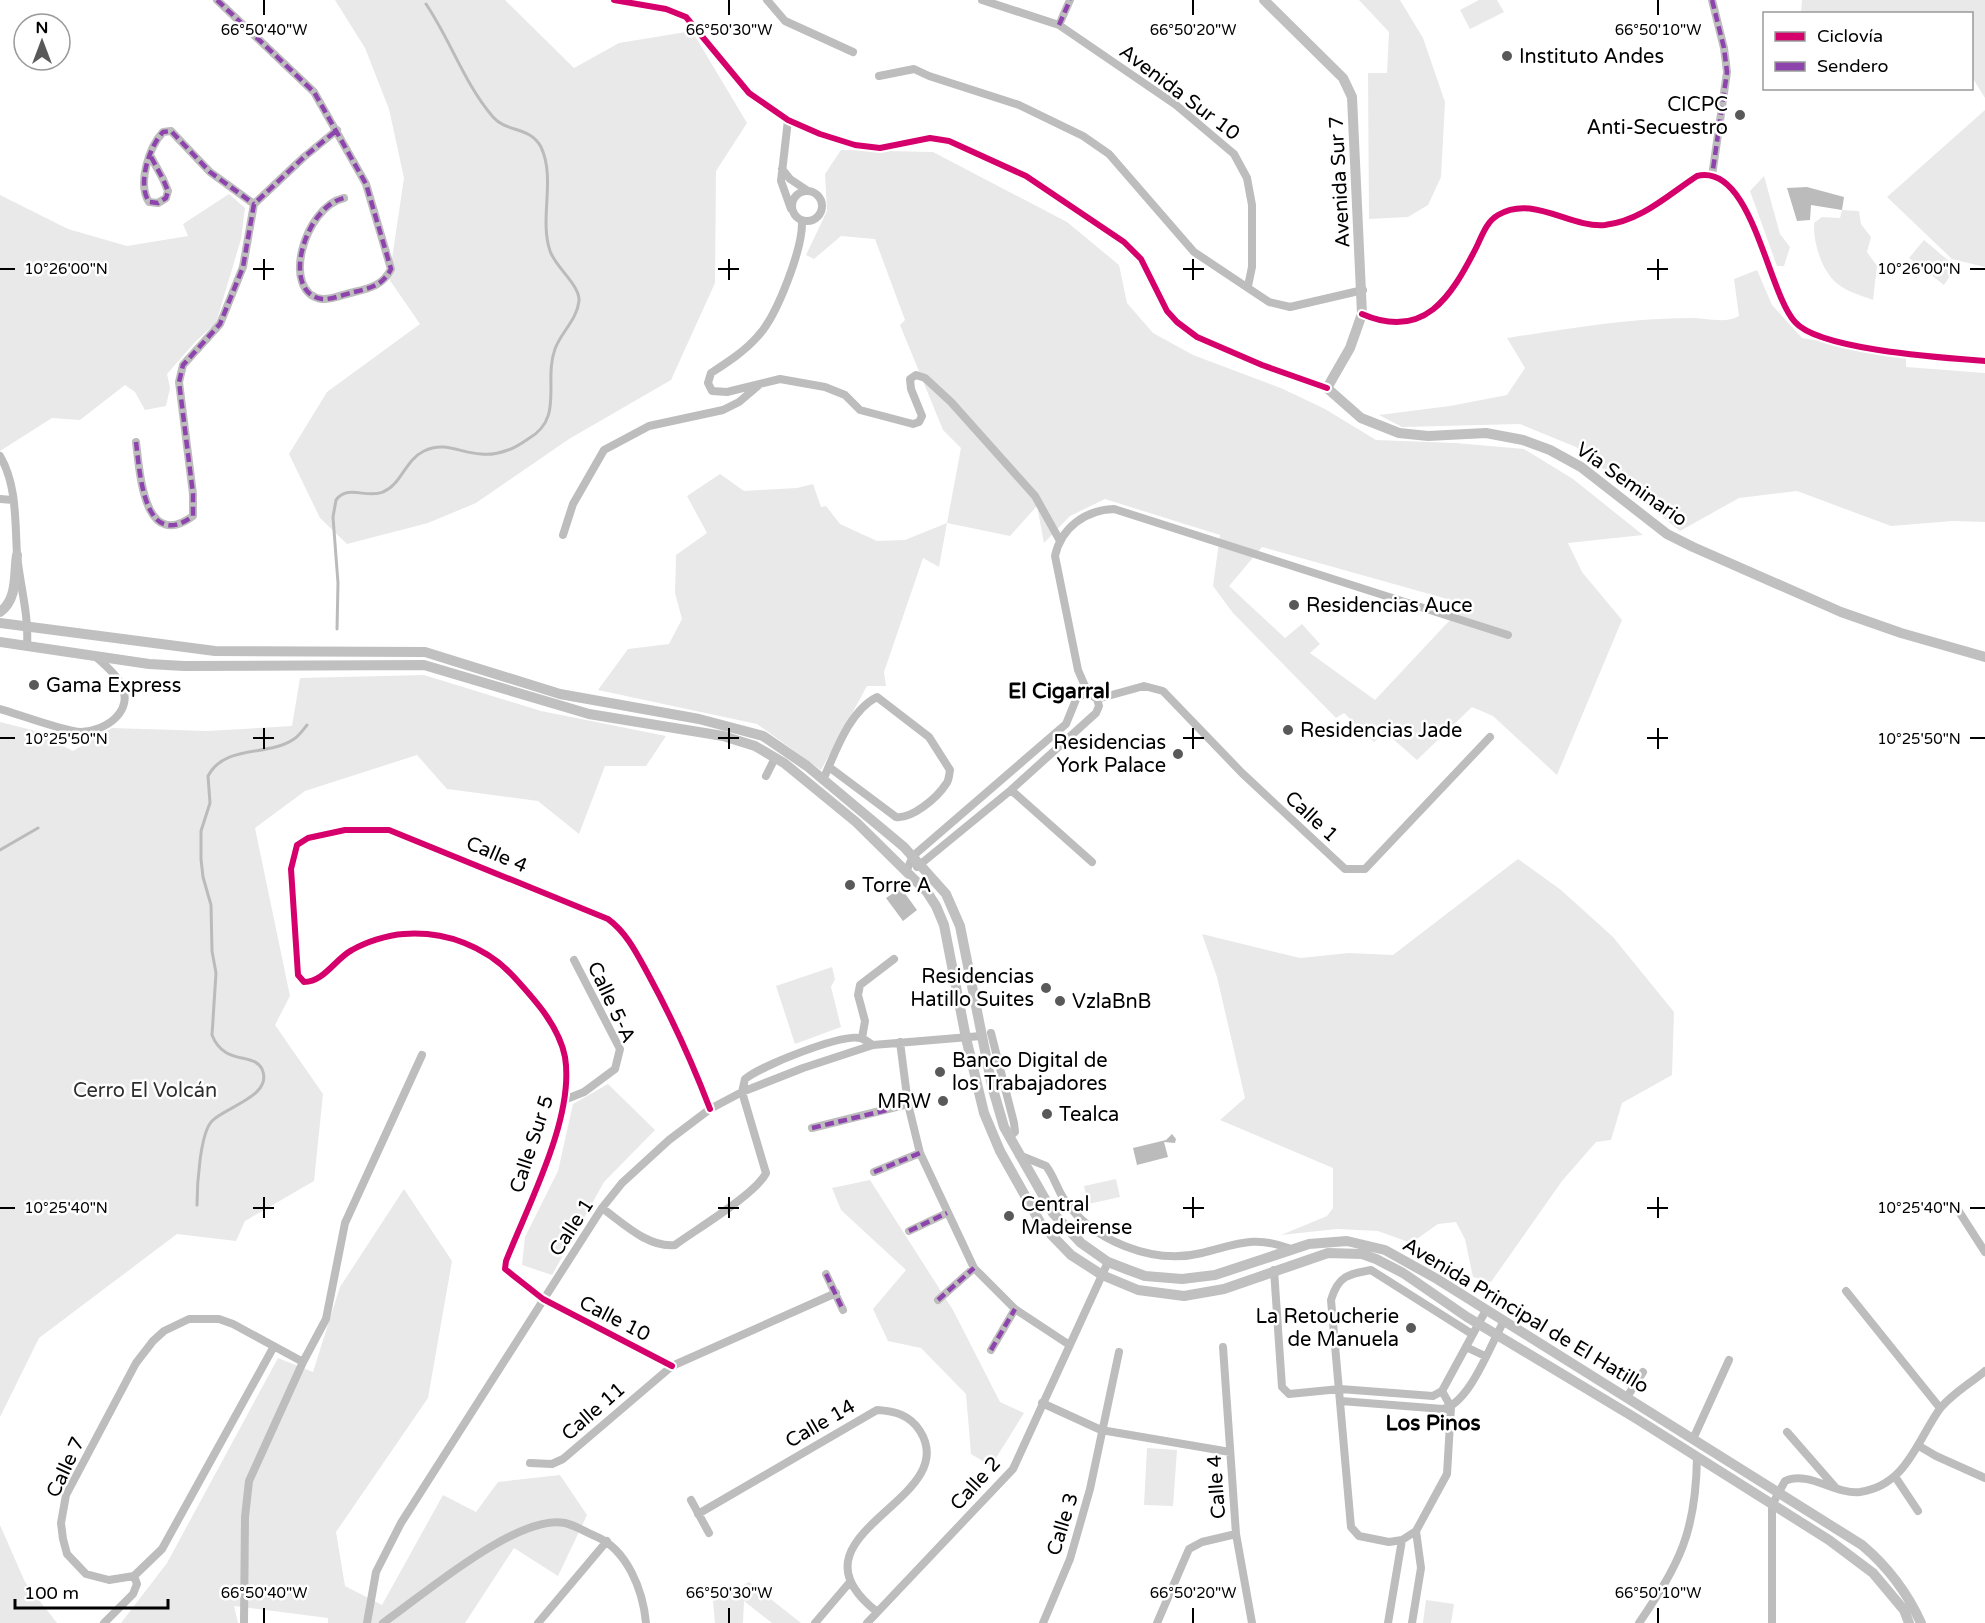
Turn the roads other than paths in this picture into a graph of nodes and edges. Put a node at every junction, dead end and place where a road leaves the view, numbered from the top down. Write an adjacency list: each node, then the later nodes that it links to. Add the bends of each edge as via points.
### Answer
1 (217, 0): 12 (street, via 314,92)
2 (614, 0): 11 (street, via 666,9 686,17 738,82)
3 (767, 0): 9 (street, via 785,21)
4 (982, 0): 8 (street, Avenida Sur 10)
5 (1070, 0): 8 (street)
6 (1264, 0): 22 (main road, Avenida Sur 7, via 1349,86)
7 (1712, 0): 15 (street, via 1727,72)
8 (1059, 25): 21 (street, Avenida Sur 10, via 1176,105 1234,154 1247,178 1252,205 1253,257)
9 (853, 52)
10 (879, 76): 21 (street, via 914,69 1019,105 1083,136 1109,154 1194,252)
11 (788, 120): 14 (street); 26 (street, via 865,147 891,148 930,138 949,141 1004,164 1124,242 1141,259 1167,311 1197,337)
12 (337, 130): 17 (street, via 366,184 391,269 386,280 372,287 322,299 302,283 300,267 306,233 326,207); 18 (street)
13 (151, 157): 13 (street, via 168,190 166,198 158,203 149,202 145,195 146,165); 18 (street, via 155,141 163,132 171,131 210,172)
14 (782, 169): 16 (street); 19 (street, via 781,181)
15 (1713, 176): 23 (street, via 1697,176 1641,214 1607,224 1595,225 1530,208 1506,210 1490,221 1458,284 1430,313 1401,323 1378,321); 24 (street, via 1744,203 1780,297 1802,330 1829,340)
16 (809, 192): 19 (street, via 795,196); 20 (street, via 818,196 821,210 812,220)
17 (344, 198)
18 (254, 204): 27 (street, via 243,267 220,324 183,365 179,382 193,494 193,516 180,526 168,527 157,520 149,507)
19 (792, 210): 20 (street)
20 (802, 221): 25 (street, via 800,245 767,326 746,349 711,373 708,383 712,392 720,393)
21 (1248, 286): 22 (street, via 1279,306 1290,307)
22 (1363, 290): 23 (main road, Avenida Sur 7)
23 (1362, 314): 26 (main road, Avenida Sur 7, via 1350,348)
24 (1985, 362)
25 (759, 385): 31 (street, via 723,410 649,426 604,450 573,504); 32 (street, via 780,379 825,387 845,394 860,410 913,424 920,422 922,416 910,379 916,375 925,378 1035,496)
26 (1327, 388): 41 (main road, Vía Seminario, via 1367,421 1399,433 1486,433 1550,450 1581,467 1667,534 1693,547 1841,612)
27 (136, 442)
28 (0, 456): 30 (street, via 8,469)
29 (0, 499): 30 (street)
30 (13, 500): 33 (street)
31 (563, 535)
32 (1059, 539): 37 (street, via 1080,519 1114,509); 42 (street, via 1055,564 1078,670)
33 (17, 555): 34 (main road, via 13,596); 36 (street)
34 (0, 612)
35 (0, 623): 36 (main road, Avenida Principal de El Hatillo)
36 (28, 627): 39 (street); 51 (main road, Avenida Principal de El Hatillo, via 215,651 425,652 560,694 748,730 784,749)
37 (1508, 635)
38 (0, 642): 39 (main road, Avenida Principal de El Hatillo)
39 (27, 646): 40 (main road, Avenida Principal de El Hatillo)
40 (96, 657): 44 (street, via 113,672 125,693 119,716 107,725 80,732); 48 (main road, Avenida Principal de El Hatillo, via 224,668 424,665 589,714 739,740)
41 (1985, 657)
42 (1088, 693): 43 (street); 45 (street, via 1077,697)
43 (1097, 699): 46 (street, via 1096,712); 47 (street, Calle 1, via 1144,686 1163,691 1345,869 1355,871 1365,869)
44 (0, 709)
45 (1066, 724): 46 (street); 53 (street)
46 (1074, 731): 52 (street)
47 (1490, 737)
48 (775, 758): 50 (street); 56 (main road, Avenida Principal de El Hatillo, via 856,822)
49 (829, 768): 49 (street, via 896,817 905,818 947,783 950,770 929,737 877,697 866,702 856,715); 51 (street)
50 (766, 776)
51 (823, 780): 53 (main road, Avenida Principal de El Hatillo)
52 (1011, 790): 54 (street); 55 (street)
53 (913, 856): 55 (main road, Avenida Principal de El Hatillo); 56 (street)
54 (1092, 862)
55 (922, 865): 56 (street); 60 (main road, Avenida Principal de El Hatillo, via 946,894 960,926)
56 (906, 872): 62 (main road, Avenida Principal de El Hatillo, via 927,892 944,926)
57 (894, 959): 61 (street, via 860,986 858,995 865,1021)
58 (574, 960): 67 (street, Calle 5-A, via 620,1049 615,1069 584,1092)
59 (304, 982): 67 (street, Calle Sur 5, via 313,982 350,951 385,937 423,933 465,943 508,970 548,1018 565,1056); 69 (street, Calle 4, via 298,975 291,869 297,844 345,830 380,828 405,834 608,919 624,934 674,1016)
60 (986, 1034): 62 (street, Calle 1); 72 (main road, Avenida Principal de El Hatillo, via 998,1109)
61 (862, 1038): 64 (street); 66 (street, via 820,1046 750,1075 742,1084)
62 (966, 1038): 63 (street, Calle 1); 84 (main road, Avenida Principal de El Hatillo, via 984,1113 1021,1191 1051,1236)
63 (900, 1042): 64 (street, Calle 1); 68 (street)
64 (873, 1045): 66 (street, Calle 1)
65 (422, 1055): 104 (street, via 345,1223 326,1318)
66 (742, 1092): 69 (street, Calle 1); 74 (street, via 766,1173 741,1198 675,1245 662,1246)
67 (564, 1100): 87 (street, Calle Sur 5, via 505,1269)
68 (908, 1104): 70 (street); 71 (street)
69 (710, 1109): 74 (street, Calle 1, via 638,1169)
70 (812, 1128)
71 (920, 1153): 73 (street); 76 (street)
72 (1019, 1155): 78 (street, via 1046,1166 1079,1218 1115,1243 1170,1257 1258,1240); 80 (main road, Avenida Principal de El Hatillo, via 1053,1213 1081,1243)
73 (874, 1172)
74 (602, 1208): 87 (street, Calle 1)
75 (1958, 1210): 79 (street)
76 (947, 1213): 77 (street); 81 (street)
77 (909, 1231)
78 (1292, 1249): 80 (main road, Avenida Principal de El Hatillo, via 1215,1275 1190,1279 1145,1276); 91 (main road, Avenida Principal de El Hatillo, via 1347,1241 1385,1250)
79 (1985, 1252)
80 (1108, 1262): 84 (street, Calle 2)
81 (974, 1268): 88 (street); 89 (street)
82 (1274, 1270): 84 (main road, Avenida Principal de El Hatillo, via 1224,1289 1184,1296 1151,1293); 93 (main road, Avenida Principal de El Hatillo, via 1328,1253 1362,1254 1403,1273); 108 (street, via 1284,1391 1289,1394)
83 (826, 1274): 86 (street)
84 (1102, 1275): 96 (street, Calle 2)
85 (1846, 1291): 114 (street)
86 (836, 1293): 90 (street); 105 (street)
87 (543, 1299): 105 (street, Calle 10); 140 (street, Calle 1, via 401,1523 376,1572)
88 (938, 1300)
89 (1015, 1309): 96 (street); 100 (street)
90 (843, 1310)
91 (1486, 1310): 92 (main road, Avenida Principal de El Hatillo); 93 (street)
92 (1504, 1321): 95 (street); 110 (main road, Avenida Principal de El Hatillo)
93 (1478, 1323): 94 (street); 95 (main road, Avenida Principal de El Hatillo)
94 (1472, 1334): 98 (street); 108 (street, via 1371,1270 1351,1273 1335,1284 1331,1300)
95 (1496, 1334): 102 (street); 120 (main road, Avenida Principal de El Hatillo)
96 (1068, 1344): 112 (street, Calle 2)
97 (1223, 1347): 119 (street, Calle 4)
98 (1466, 1347): 102 (street); 109 (street)
99 (273, 1348): 104 (street, Calle 7); 135 (street, via 162,1549); 135 (street, Calle 7, via 233,1324 201,1318 189,1319 164,1331 140,1356 66,1495 61,1523 67,1554 86,1574 109,1580)
100 (991, 1350)
101 (1119, 1352): 115 (street, Calle 3)
102 (1485, 1356): 113 (street, via 1465,1394)
103 (1729, 1360): 117 (street)
104 (303, 1362): 139 (street, via 249,1481)
105 (672, 1366): 121 (street, Calle 11, via 563,1459 552,1464)
106 (1985, 1371): 114 (street)
107 (1643, 1372): 110 (street)
108 (1340, 1389): 109 (street, via 1421,1397); 111 (street)
109 (1442, 1391): 113 (street)
110 (1627, 1397): 117 (main road, Avenida Principal de El Hatillo)
111 (1341, 1401): 113 (street); 133 (street, via 1351,1527 1370,1540)
112 (1042, 1403): 115 (street); 137 (street, Calle 2, via 1013,1469)
113 (1451, 1407): 130 (street, via 1447,1474)
114 (1940, 1408): 118 (street)
115 (1101, 1430): 119 (street); 146 (street, Calle 3, via 1090,1489 1070,1559)
116 (1787, 1432): 124 (street)
117 (1693, 1439): 125 (main road, Avenida Principal de El Hatillo)
118 (1919, 1446): 122 (street); 123 (street)
119 (1230, 1452): 132 (street, Calle 4)
120 (1697, 1457): 127 (main road, Avenida Principal de El Hatillo); 151 (street, via 1688,1535 1674,1569)
121 (530, 1463)
122 (1896, 1478): 124 (street, via 1860,1492); 128 (street)
123 (1985, 1478)
124 (1835, 1487): 125 (street, via 1794,1478 1785,1481)
125 (1777, 1493): 127 (street); 154 (main road, Avenida Principal de El Hatillo, via 1862,1545 1880,1561 1911,1601)
126 (691, 1500): 129 (street)
127 (1772, 1505): 152 (street); 153 (main road, Avenida Principal de El Hatillo, via 1873,1573)
128 (1918, 1511)
129 (698, 1514): 131 (street); 136 (street, Calle 14, via 877,1410 896,1411 915,1423 926,1440 929,1459 924,1471 853,1545 848,1561)
130 (1416, 1531): 133 (street); 150 (street, via 1421,1568)
131 (709, 1533)
132 (1236, 1534): 147 (street, via 1189,1549); 148 (street, Calle 4)
133 (1402, 1540): 149 (street)
134 (607, 1541): 141 (street, via 566,1523 525,1529 456,1569); 142 (street); 143 (street, via 624,1560 637,1585)
135 (134, 1576): 138 (street, via 137,1584 133,1594)
136 (849, 1582): 137 (street); 144 (street)
137 (876, 1611): 145 (street, Calle 2)
138 (104, 1623)
139 (244, 1623)
140 (367, 1623)
141 (383, 1623)
142 (538, 1623)
143 (646, 1623)
144 (815, 1623)
145 (867, 1623)
146 (1043, 1623)
147 (1157, 1623)
148 (1252, 1623)
149 (1388, 1623)
150 (1412, 1623)
151 (1639, 1623)
152 (1772, 1623)
153 (1910, 1623)
154 (1921, 1623)

